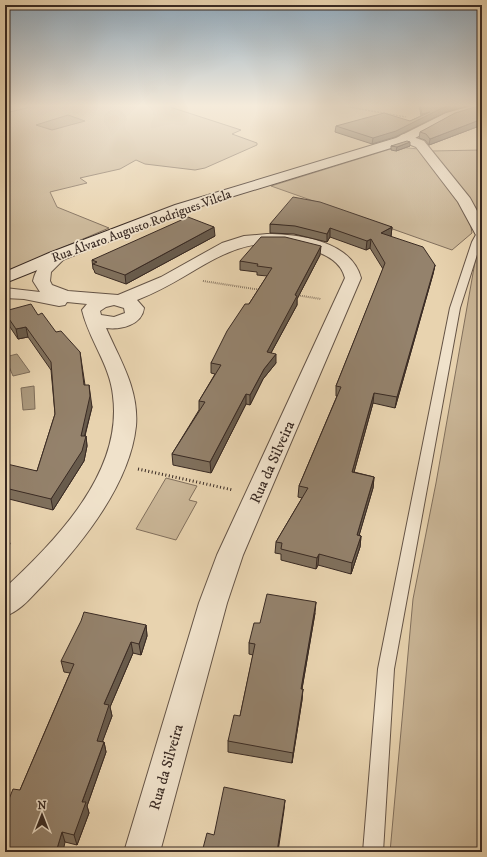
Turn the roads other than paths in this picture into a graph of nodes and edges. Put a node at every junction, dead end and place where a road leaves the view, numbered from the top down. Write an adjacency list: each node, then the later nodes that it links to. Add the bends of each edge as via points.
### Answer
1 (383, 145): 4 (street, Rua Álvaro Augusto Rodrigues Vilela, via 180,208)
2 (421, 145): 3 (street, via 465,201)
3 (482, 233): 14 (lane, via 476,242 455,308 386,669)
4 (61, 254): 6 (street, via 43,271); 7 (street, Rua Álvaro Augusto Rodrigues Vilela)
5 (172, 278): 8 (street, Rua da Silveira); 9 (street, Rua da Silveira); 13 (street, Rua da Silveira, via 232,244 259,238 294,240 328,251 349,264 352,278 230,555 213,603)
6 (41, 280): 7 (street, via 30,276); 8 (street, Rua da Silveira, via 43,286 53,292 80,299)
7 (5, 284): 10 (street, Rua da Silveira, via 24,294 50,298)
8 (118, 300): 9 (street, via 132,305); 10 (street, Rua da Silveira, via 100,303 91,310)
9 (132, 315): 10 (street, Rua da Silveira, via 109,323); 11 (street, Rua da Silveira, via 119,330 112,348)
10 (92, 316): 11 (street, Rua da Silveira, via 97,333)
11 (113, 363): 12 (street, Rua da Silveira, via 124,397 125,416 114,464 75,531 38,574)
12 (5, 605)
13 (142, 852)
14 (373, 852)

